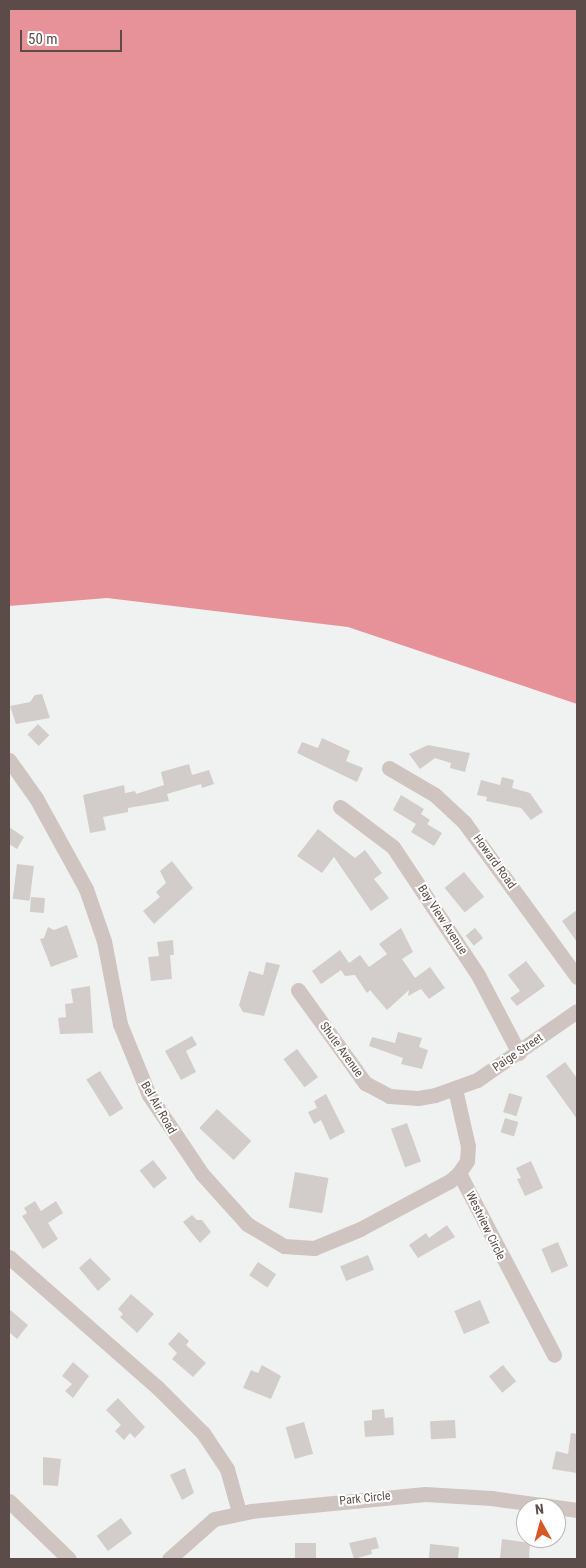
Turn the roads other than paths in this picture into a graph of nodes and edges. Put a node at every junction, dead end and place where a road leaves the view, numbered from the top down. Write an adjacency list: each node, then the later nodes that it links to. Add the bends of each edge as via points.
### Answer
1 (9, 760): 9 (street, Bel Air Road, via 28,784 86,889 104,940 120,1024 149,1095 202,1174 247,1224 284,1246 314,1248 360,1229 450,1181)
2 (389, 768): 4 (street, Howard Road, via 435,795 464,822)
3 (340, 807): 7 (street, Bay View Avenue, via 393,847 478,975)
4 (577, 977)
5 (298, 990): 8 (street, Shute Avenue, via 365,1083 374,1089 390,1096 418,1098)
6 (577, 1011): 7 (street, Paige Street)
7 (519, 1053): 8 (street, Paige Street)
8 (455, 1089): 9 (street, via 468,1146 467,1161)
9 (459, 1172): 11 (street, Westview Circle)
10 (9, 1257): 14 (street, via 157,1387 203,1433 228,1469)
11 (554, 1355)
12 (9, 1501): 15 (street)
13 (577, 1510): 14 (street, Park Circle, via 491,1498 426,1494)
14 (239, 1512): 16 (street, Park Circle, via 214,1519)
15 (69, 1559)
16 (168, 1559)

